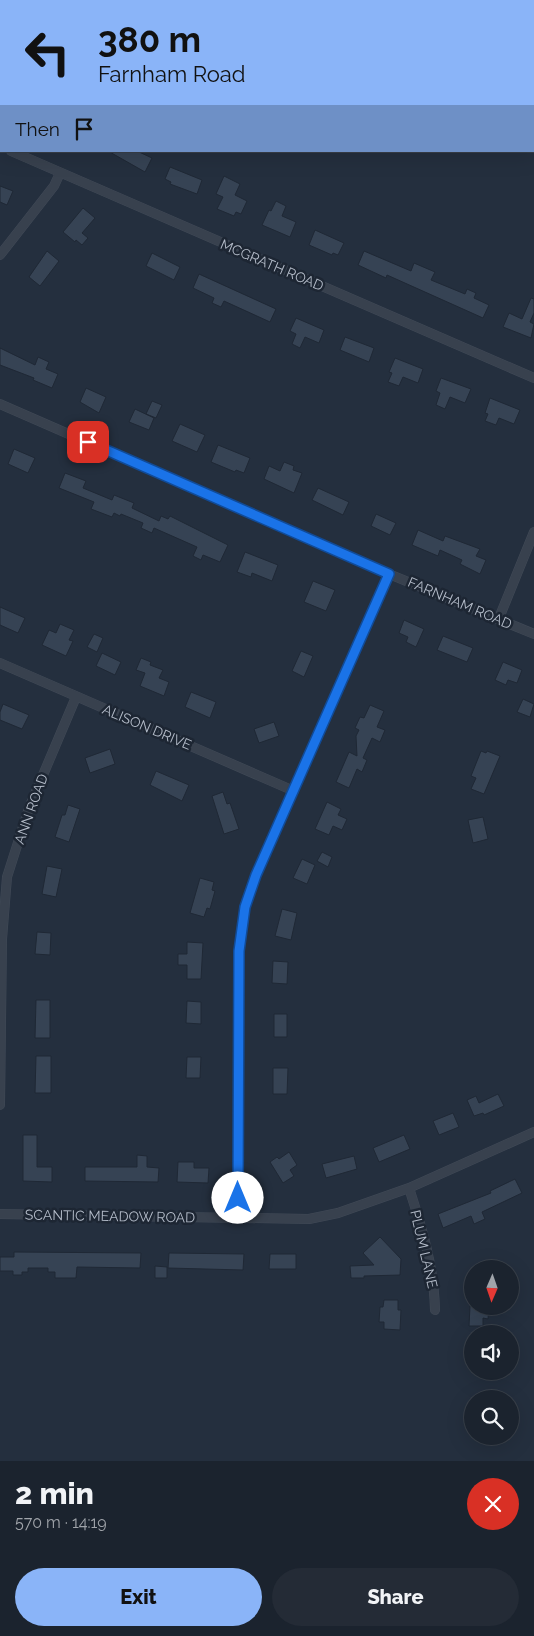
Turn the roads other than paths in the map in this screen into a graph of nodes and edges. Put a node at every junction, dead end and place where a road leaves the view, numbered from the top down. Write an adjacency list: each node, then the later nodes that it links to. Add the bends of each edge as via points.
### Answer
1 (13, 152): 2 (street, MCGRATH ROAD)
2 (60, 173): 3 (street, via 54,186); 4 (street, MCGRATH ROAD)
3 (0, 255)
4 (534, 378)
5 (0, 404): 7 (street, FARNHAM ROAD)
6 (534, 532): 8 (street)
7 (389, 574): 8 (street, FARNHAM ROAD); 12 (street)
8 (498, 618): 9 (street, FARNHAM ROAD)
9 (534, 634)
10 (0, 663): 11 (street, ALISON DRIVE)
11 (76, 697): 12 (street, ALISON DRIVE); 13 (street, ANN ROAD)
12 (294, 791): 18 (street, via 256,875 245,907 239,951)
13 (4, 876): 14 (street, ANN ROAD)
14 (0, 1105)
15 (534, 1132): 16 (street, SCANTIC MEADOW ROAD)
16 (409, 1188): 18 (street, SCANTIC MEADOW ROAD, via 338,1213 309,1219); 19 (street, PLUM LANE, via 426,1241)
17 (0, 1214): 18 (street, SCANTIC MEADOW ROAD)
18 (238, 1217)
19 (435, 1310)

